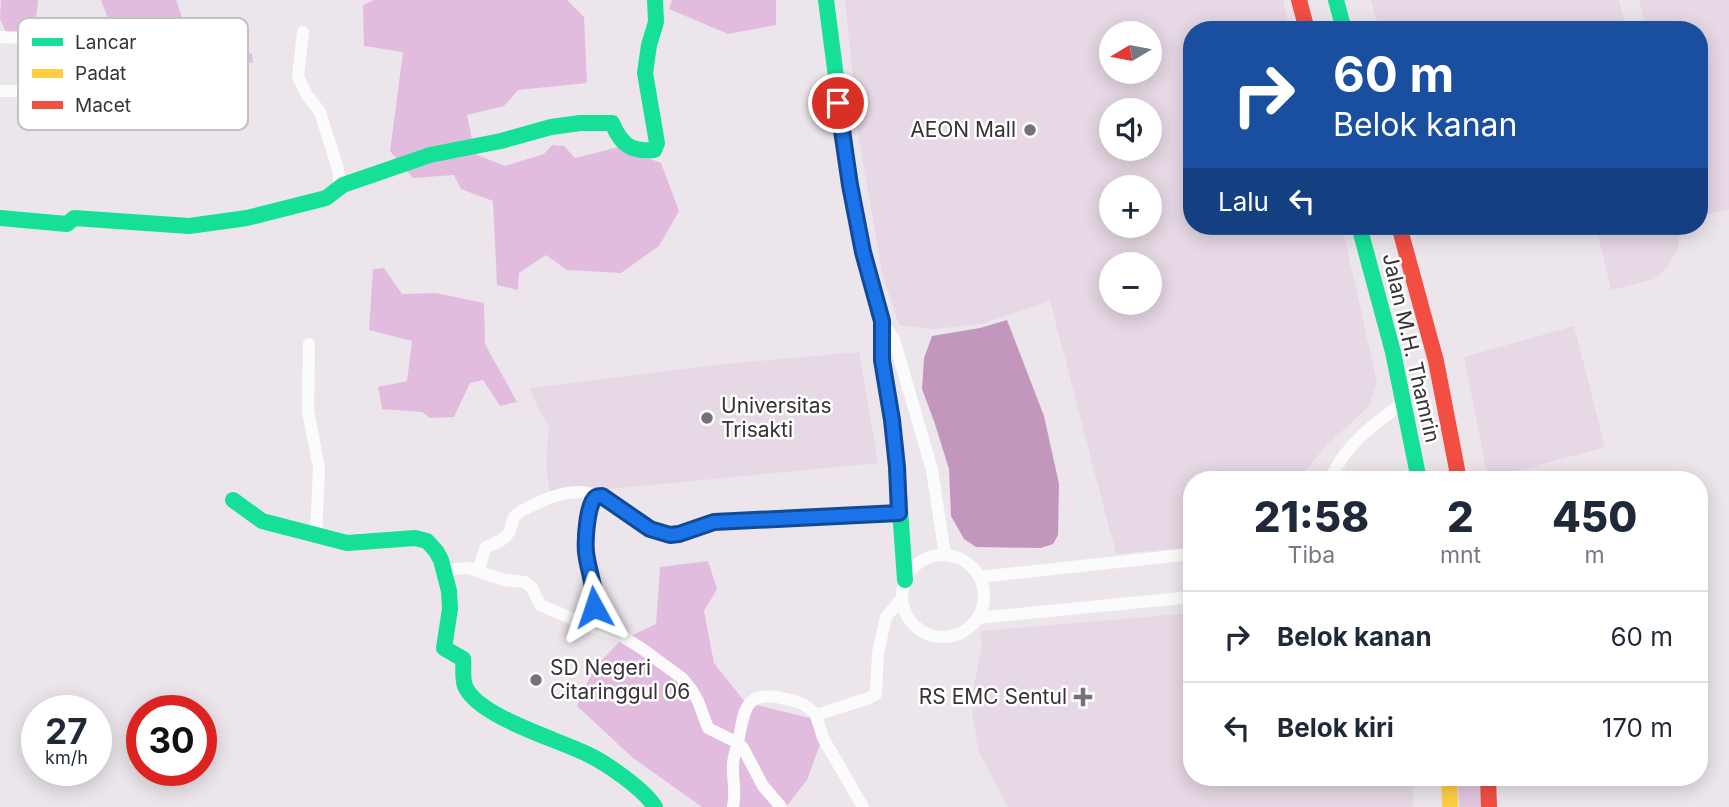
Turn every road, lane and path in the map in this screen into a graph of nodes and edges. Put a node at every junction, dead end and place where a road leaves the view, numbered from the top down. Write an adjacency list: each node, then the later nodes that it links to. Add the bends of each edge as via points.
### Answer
1 (655, 0): 12 (street, via 656,22 645,73 657,143 654,150 628,147 612,123 580,123 430,155)
2 (826, 0): 16 (street, via 850,185)
3 (1299, 0): 5 (street)
4 (1336, 0): 6 (street)
5 (1305, 21)
6 (1342, 21)
7 (303, 32): 12 (street, via 298,77 320,112)
8 (0, 37): 9 (street)
9 (18, 38)
10 (0, 91): 11 (street)
11 (18, 92)
12 (340, 186): 13 (street, via 326,198 267,214 189,226)
13 (0, 218)
14 (1362, 235): 18 (street, Jalan M.H. Thamrin)
15 (1401, 235): 21 (street, Jalan M.H. Thamrin, via 1436,361)
16 (882, 321): 24 (street); 26 (street, via 894,339 932,470)
17 (309, 344): 25 (street, via 309,411 319,468)
18 (1405, 402): 19 (street, via 1365,430); 20 (street, Jalan M.H. Thamrin)
19 (1335, 471)
20 (1417, 471)
21 (1457, 471)
22 (599, 496): 24 (street, via 650,529 670,535 714,522); 29 (street, via 574,491 520,512 510,532 486,547); 35 (street, via 591,506 586,537 595,595)
23 (233, 500): 25 (street, via 262,521)
24 (899, 513): 31 (street)
25 (316, 534): 28 (street, via 347,543 427,541)
26 (945, 555): 30 (street, via 961,559); 31 (street, via 920,561)
27 (1183, 555): 30 (street)
28 (444, 570): 29 (street); 38 (street, via 450,599 444,648 463,659 465,686 471,695 518,724 597,760)
29 (478, 572): 35 (street, via 524,582 540,605)
30 (979, 577): 34 (street, via 984,594)
31 (905, 580): 32 (street)
32 (902, 598): 34 (street, via 911,622 932,636 957,634); 36 (street, via 886,617 876,694)
33 (1183, 598): 34 (street)
34 (977, 618)
35 (587, 625): 37 (street, via 620,635 682,678 698,701 708,728)
36 (816, 715): 37 (street, via 787,698 761,696 744,710); 45 (street, via 823,738)
37 (738, 743): 43 (street, via 732,766); 44 (street)
38 (635, 786): 41 (street); 42 (street, via 656,795)
39 (1449, 786): 46 (street)
40 (1488, 786): 47 (street)
41 (655, 807)
42 (662, 807)
43 (733, 807)
44 (781, 807)
45 (863, 807)
46 (1450, 807)
47 (1489, 807)

